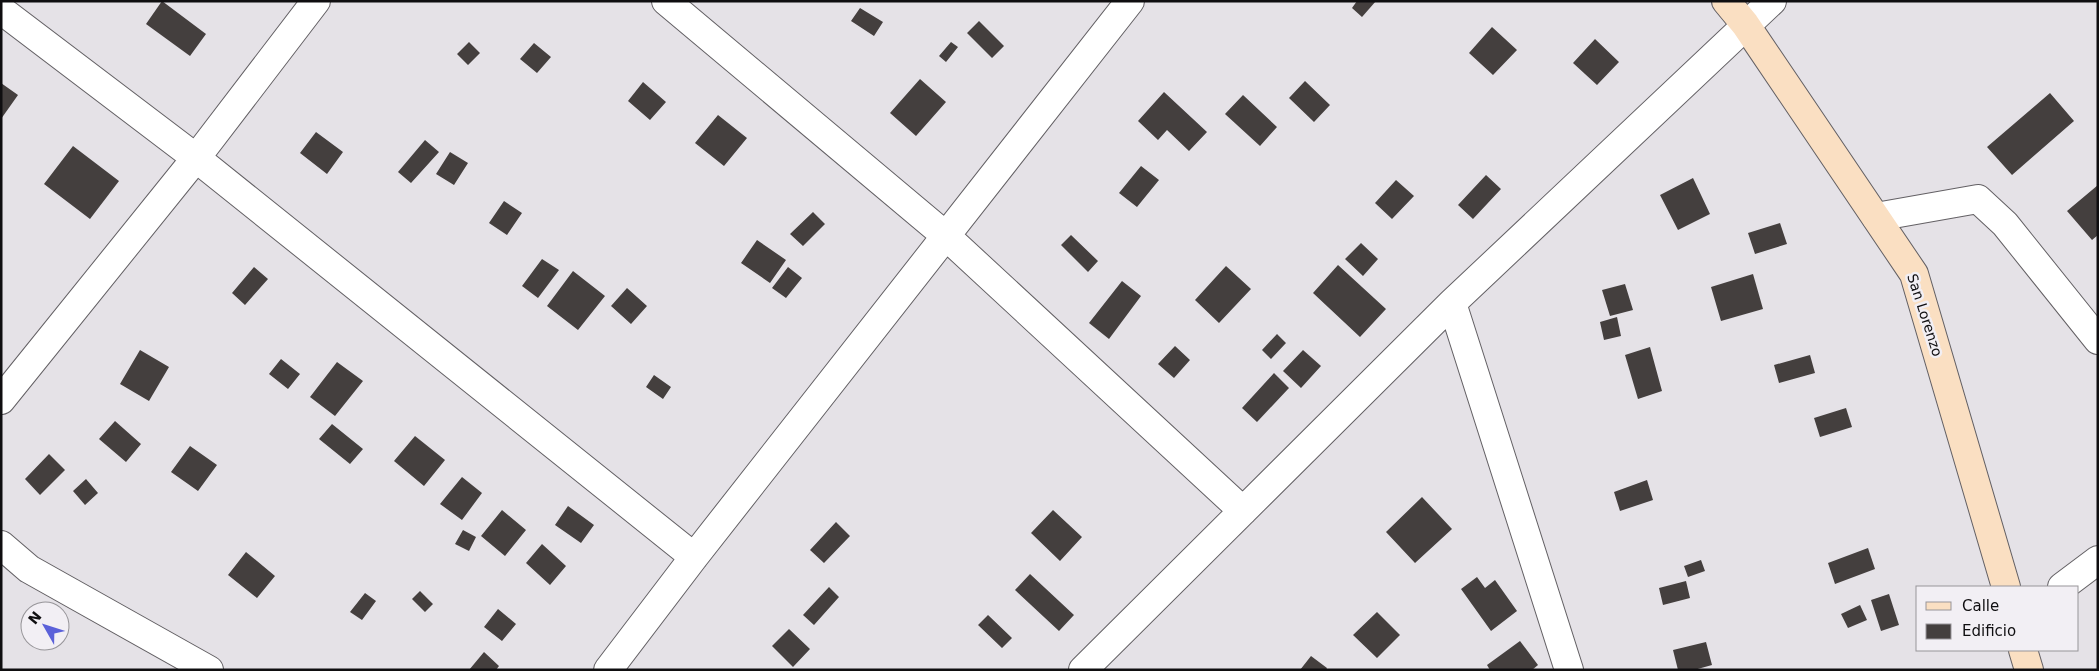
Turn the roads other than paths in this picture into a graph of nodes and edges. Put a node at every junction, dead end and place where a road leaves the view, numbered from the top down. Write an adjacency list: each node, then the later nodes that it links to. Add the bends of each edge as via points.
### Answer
1 (316, 1): 8 (street)
2 (666, 1): 10 (street)
3 (1130, 1): 10 (street)
4 (1726, 1): 7 (street, San Lorenzo)
5 (1772, 1): 7 (street)
6 (1, 10): 8 (street)
7 (1745, 24): 9 (street, San Lorenzo); 11 (street)
8 (196, 158): 13 (street); 16 (street)
9 (1876, 217): 12 (street, via 1978,200 2005,224); 18 (street, San Lorenzo, via 1914,274)
10 (946, 236): 14 (street); 16 (street)
11 (1452, 303): 14 (street); 24 (street)
12 (2098, 340)
13 (1, 400)
14 (1243, 511): 23 (street)
15 (1, 545): 21 (street, via 29,569)
16 (694, 557): 22 (street)
17 (2098, 560): 19 (street)
18 (2006, 586)
19 (2063, 586)
20 (2024, 651): 25 (street)
21 (209, 670)
22 (608, 670)
23 (1083, 670)
24 (1569, 670)
25 (2029, 670)

